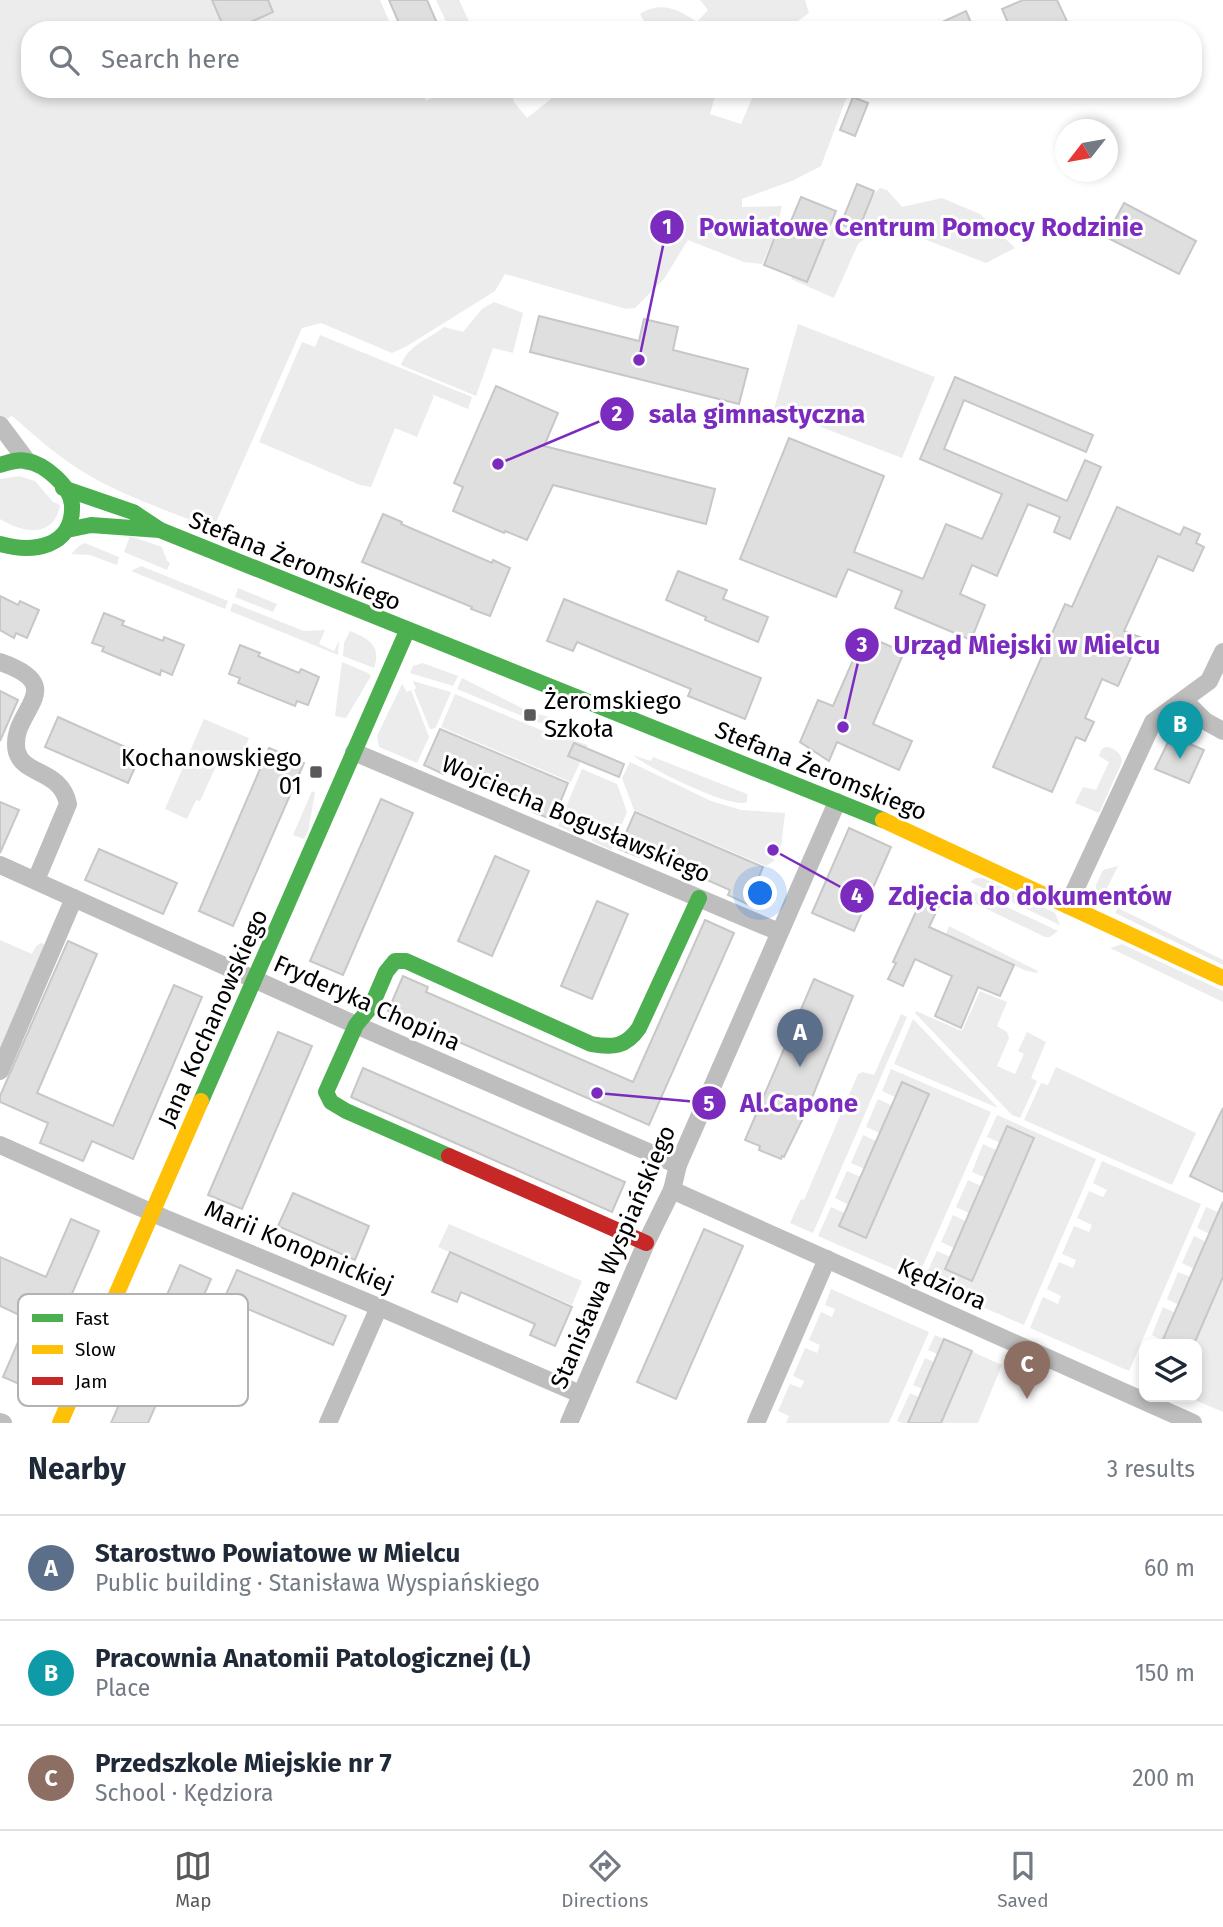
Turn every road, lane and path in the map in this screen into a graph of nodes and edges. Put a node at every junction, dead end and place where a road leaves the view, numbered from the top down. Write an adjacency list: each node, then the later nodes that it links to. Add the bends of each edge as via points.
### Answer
1 (0, 425): 2 (street)
2 (27, 461): 3 (street); 4 (street, via 41,466)
3 (0, 465)
4 (64, 488): 5 (street, via 72,504); 6 (street, Stefana Żeromskiego, via 133,512)
5 (67, 530): 6 (street, Stefana Żeromskiego, via 96,523); 7 (street, via 42,547)
6 (160, 530): 8 (street, Stefana Żeromskiego)
7 (0, 544)
8 (407, 631): 13 (street, Jana Kochanowskiego); 14 (street, Stefana Żeromskiego)
9 (1223, 652): 11 (street, via 1209,681)
10 (0, 662): 16 (street, via 22,670 34,685 34,698 19,730 18,753 23,763 60,784 68,804)
11 (1184, 700): 12 (street); 19 (street, via 1153,722)
12 (1223, 731)
13 (354, 752): 18 (street, Wojciecha Bogusławskiego); 22 (street, Jana Kochanowskiego)
14 (837, 802): 19 (street, Stefana Żeromskiego); 20 (street, Stanisława Wyspiańskiego)
15 (0, 865): 16 (street, Fryderyka Chopina)
16 (36, 880): 17 (street, Fryderyka Chopina)
17 (74, 898): 22 (street, Fryderyka Chopina); 24 (street)
18 (699, 898): 20 (street, Wojciecha Bogusławskiego); 23 (street, via 639,1028 623,1045 591,1044 406,961 391,964 371,1007)
19 (1068, 905): 21 (street, Stefana Żeromskiego)
20 (779, 932): 26 (street, Stanisława Wyspiańskiego)
21 (1223, 978)
22 (254, 979): 23 (street, Fryderyka Chopina); 28 (street, Jana Kochanowskiego)
23 (355, 1025): 26 (street, Fryderyka Chopina); 29 (street, via 326,1092 331,1102)
24 (0, 1071)
25 (0, 1144): 28 (street, Marii Konopnickiej)
26 (678, 1165): 27 (street, Stanisława Wyspiańskiego)
27 (672, 1190): 29 (street, Stanisława Wyspiańskiego); 30 (street, Kędziora)
28 (152, 1212): 31 (street, Jana Kochanowskiego); 32 (street, Marii Konopnickiej)
29 (646, 1242): 33 (street, Stanisława Wyspiańskiego)
30 (827, 1259): 38 (street); 39 (street, Kędziora)
31 (116, 1294)
32 (379, 1307): 33 (street, Marii Konopnickiej); 36 (street)
33 (580, 1394): 37 (street, Stanisława Wyspiańskiego)
34 (67, 1406): 35 (street, Jana Kochanowskiego)
35 (60, 1423)
36 (328, 1423)
37 (569, 1423)
38 (756, 1423)
39 (1193, 1423)

